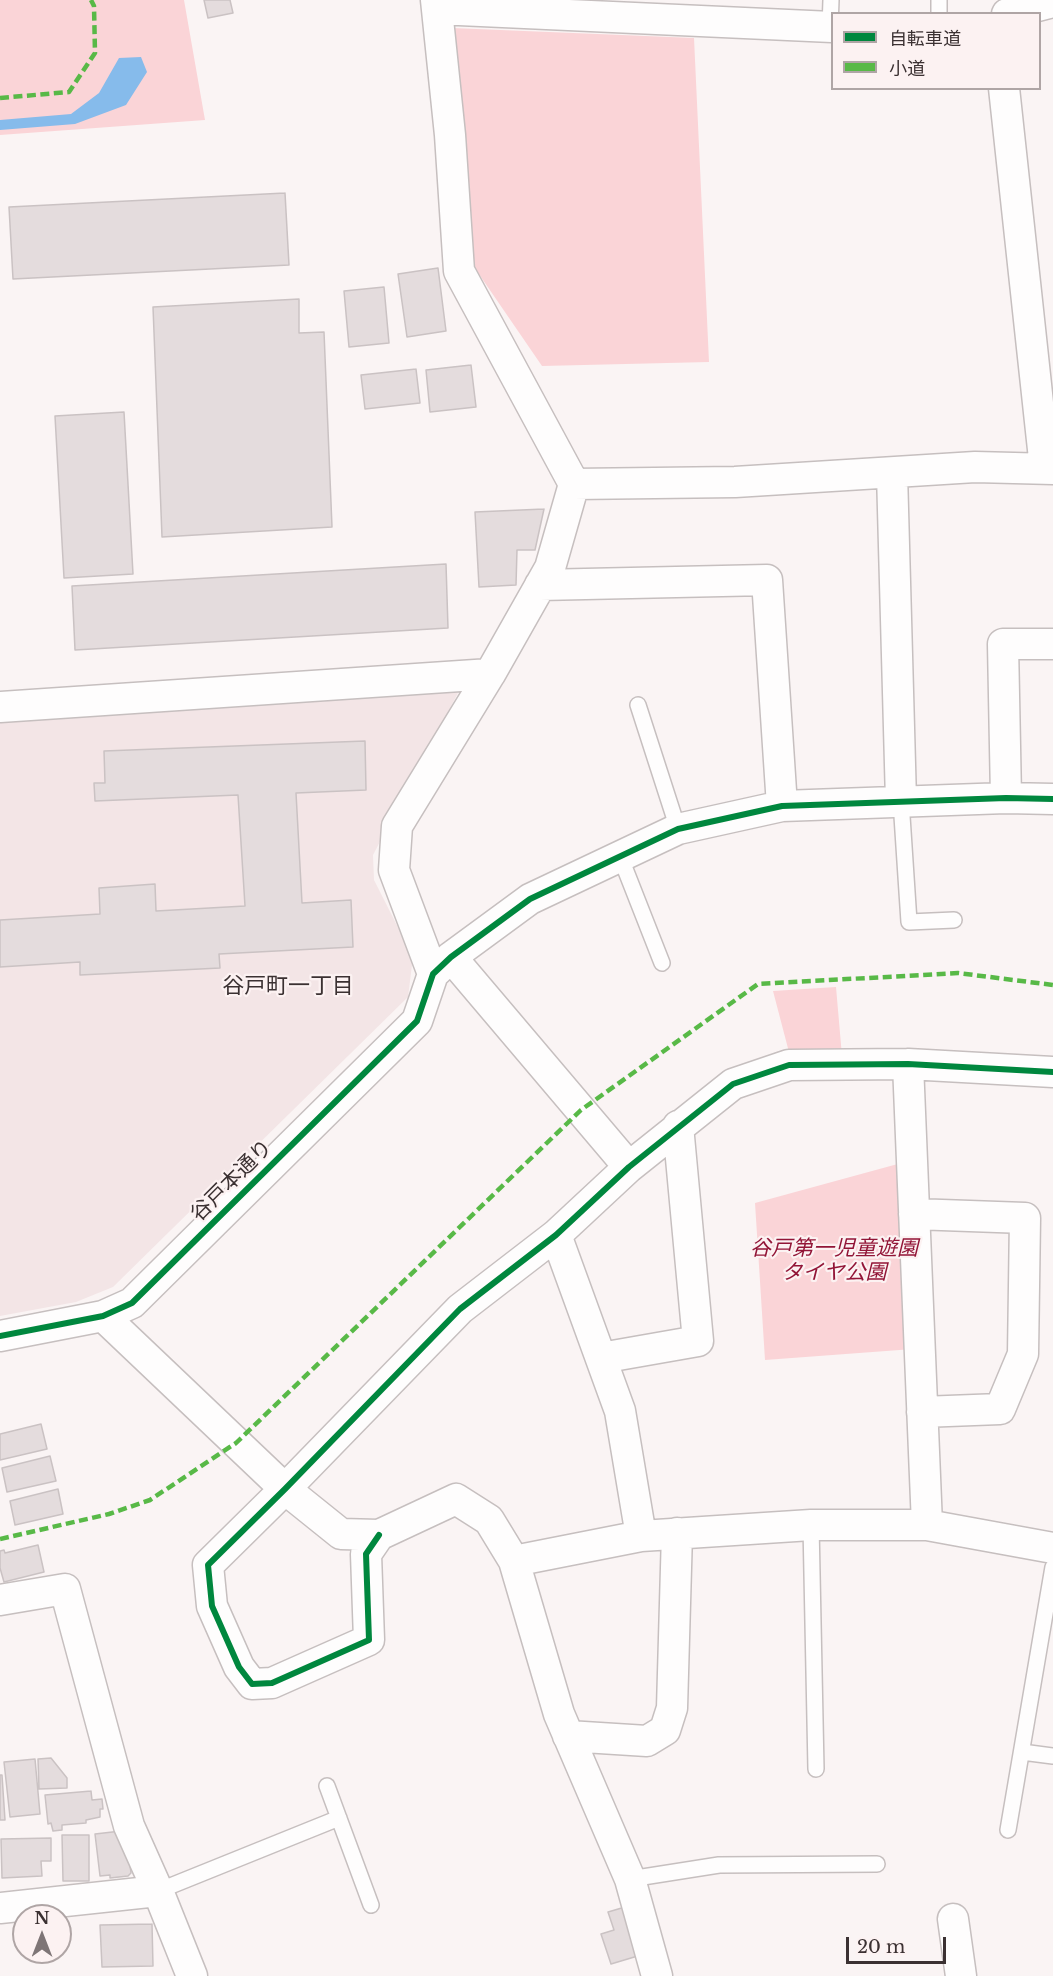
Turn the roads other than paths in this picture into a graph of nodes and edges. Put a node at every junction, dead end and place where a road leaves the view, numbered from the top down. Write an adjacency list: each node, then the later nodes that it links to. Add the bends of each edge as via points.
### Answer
1 (1053, 2): 4 (street)
2 (437, 5): 3 (street); 9 (street, via 459,271)
3 (697, 10): 5 (street)
4 (1015, 12)
5 (831, 18)
6 (1004, 90): 7 (street)
7 (1049, 469): 8 (street, via 975,467)
8 (892, 473): 9 (street, via 735,482); 17 (street)
9 (574, 484): 10 (street, via 550,568)
10 (540, 585): 12 (street); 18 (street, via 767,580)
11 (1053, 644): 15 (street, via 1003,644)
12 (490, 674): 14 (street); 23 (street, via 397,826 394,870)
13 (638, 705): 19 (lane)
14 (0, 707)
15 (1006, 798): 16 (street); 17 (street)
16 (1053, 799)
17 (902, 801): 18 (street); 21 (lane, via 909,922)
18 (782, 806): 19 (street)
19 (678, 829): 20 (street)
20 (620, 856): 22 (lane); 23 (street, via 530,899)
21 (954, 920)
22 (662, 963)
23 (442, 965): 27 (street); 30 (street, 谷戸本通り, via 417,1021 132,1303)
24 (908, 1064): 25 (street); 26 (street, via 789,1065 733,1084); 28 (street)
25 (1053, 1072)
26 (678, 1126): 27 (street); 32 (street, via 698,1341)
27 (629, 1167): 29 (street)
28 (914, 1214): 33 (street); 33 (street, via 1024,1218 1023,1354 1000,1409)
29 (556, 1234): 32 (street); 34 (street, via 460,1309)
30 (103, 1316): 31 (street, 谷戸本通り); 34 (street)
31 (0, 1336)
32 (601, 1358): 39 (street, via 620,1412)
33 (922, 1412): 36 (street)
34 (285, 1489): 38 (street, via 341,1534); 38 (street, via 208,1565 212,1606 239,1667 252,1684 272,1683 369,1640 366,1554)
35 (811, 1525): 36 (street); 37 (street); 47 (lane)
36 (927, 1525): 40 (street)
37 (677, 1533): 39 (street); 44 (street, via 672,1708 665,1730 647,1741)
38 (379, 1535): 41 (street, via 456,1499 489,1520)
39 (641, 1536): 41 (street)
40 (1053, 1548)
41 (514, 1561): 44 (street)
42 (1053, 1567): 45 (lane)
43 (0, 1600): 53 (street, via 65,1589 129,1826)
44 (568, 1736): 52 (street)
45 (1022, 1752): 46 (lane); 50 (lane)
46 (1053, 1756)
47 (816, 1769)
48 (327, 1786): 49 (lane)
49 (339, 1818): 53 (lane); 54 (lane)
50 (1008, 1830)
51 (877, 1864): 52 (lane, via 719,1865)
52 (630, 1879): 58 (street)
53 (158, 1891): 55 (street); 57 (street)
54 (371, 1905)
55 (0, 1908)
56 (953, 1919): 59 (street)
57 (192, 1976)
58 (657, 1976)
59 (960, 1976)

